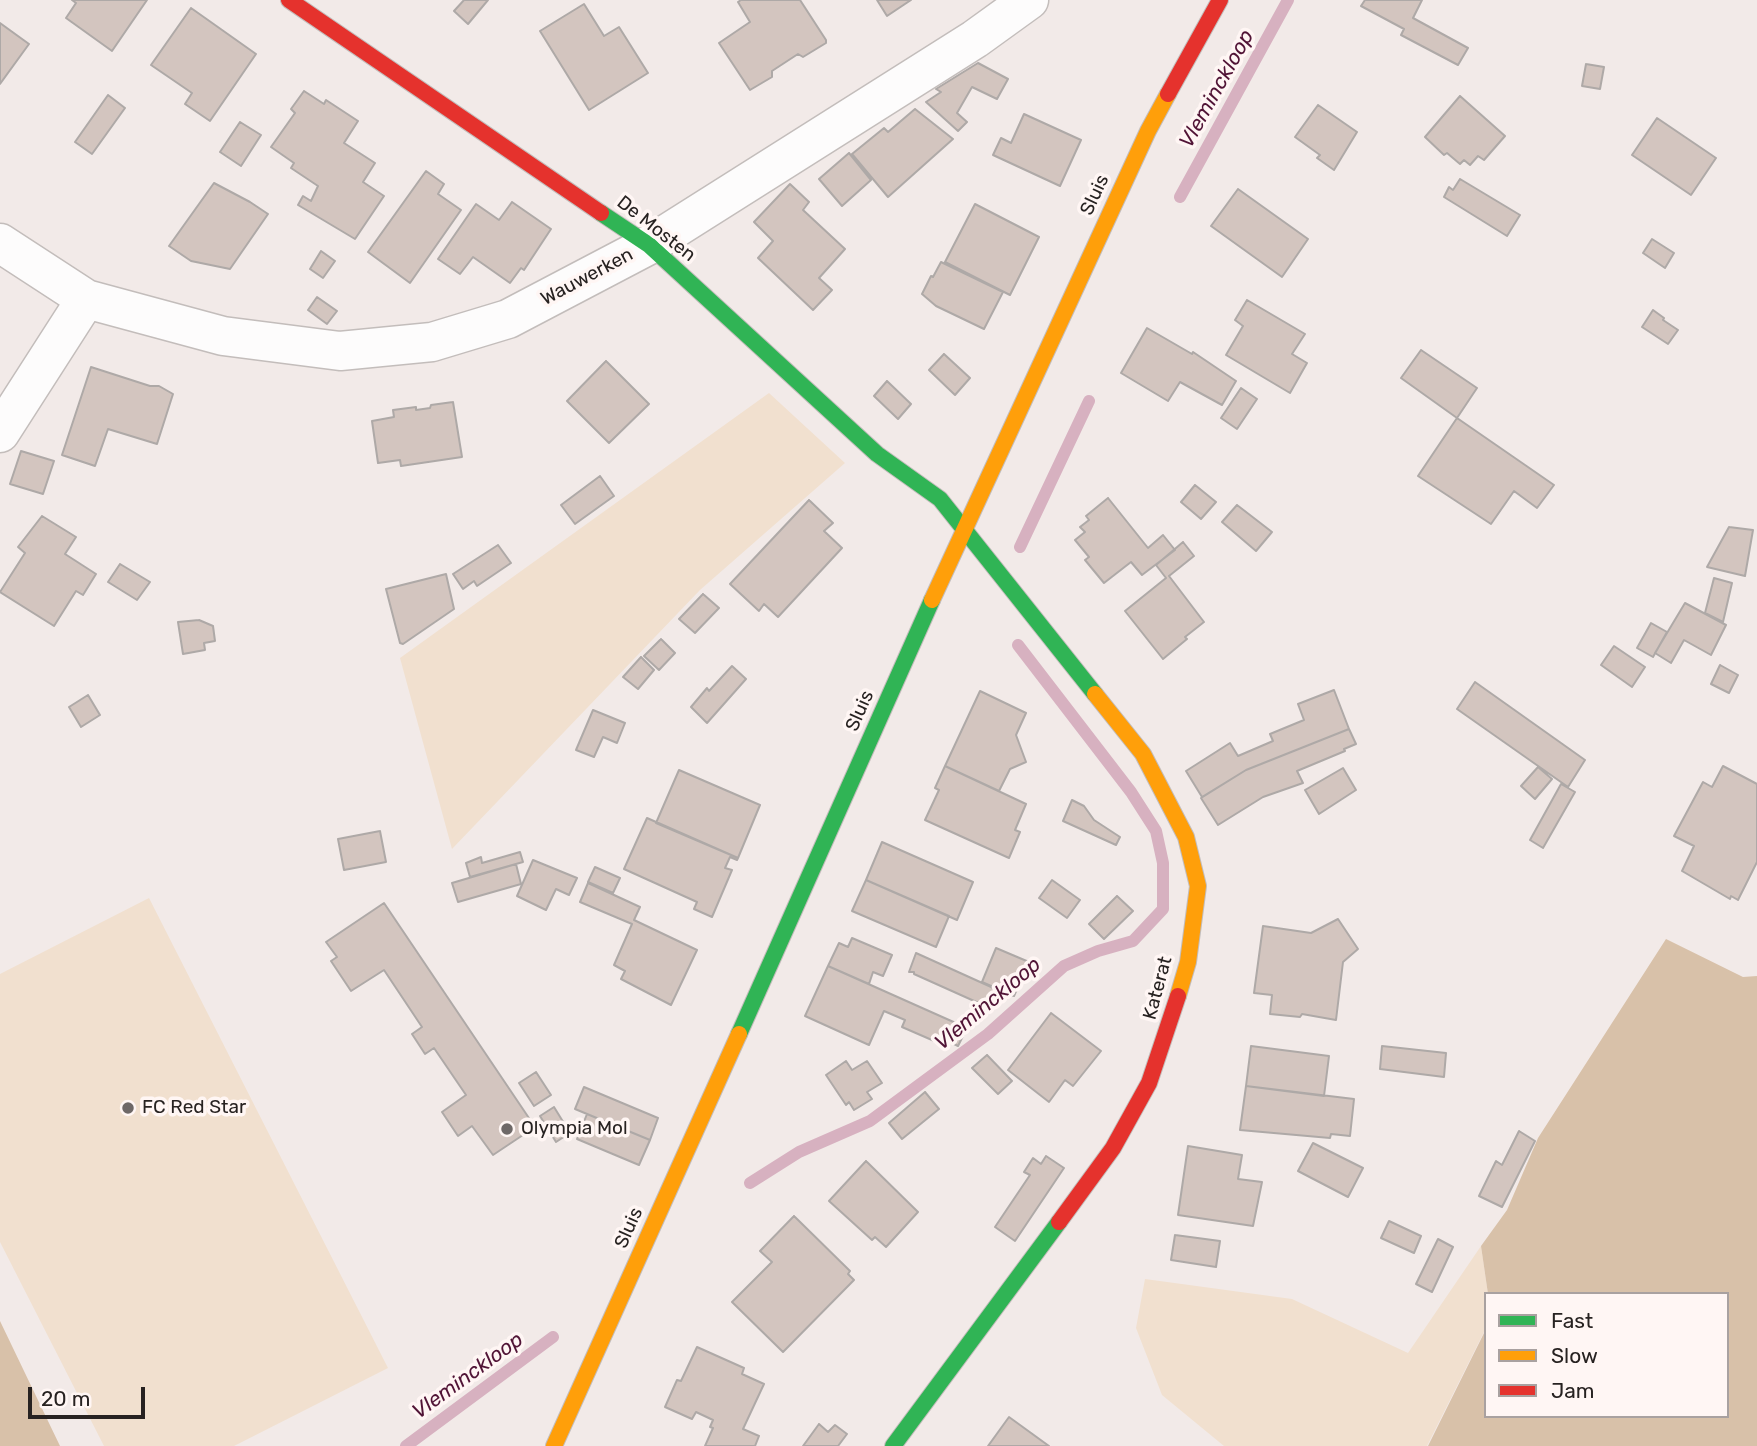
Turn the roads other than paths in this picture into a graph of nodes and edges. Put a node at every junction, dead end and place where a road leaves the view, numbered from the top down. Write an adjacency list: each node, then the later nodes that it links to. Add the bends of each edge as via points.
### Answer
1 (289, 0): 5 (street, De Mosten)
2 (1029, 0): 5 (street, Wauwerken, via 975,39)
3 (1220, 0): 8 (street, Sluis, via 1148,131)
4 (0, 243): 6 (street, Wauwerken)
5 (649, 244): 6 (street, Wauwerken, via 508,319 432,342 340,351 223,336); 8 (street, De Mosten, via 877,454 940,499)
6 (86, 299): 7 (street)
7 (0, 433)
8 (964, 530): 9 (street, Sluis); 10 (street, Katerat, via 1143,754 1186,837 1198,886 1188,962 1149,1083 1112,1148)
9 (554, 1446)
10 (892, 1446)

